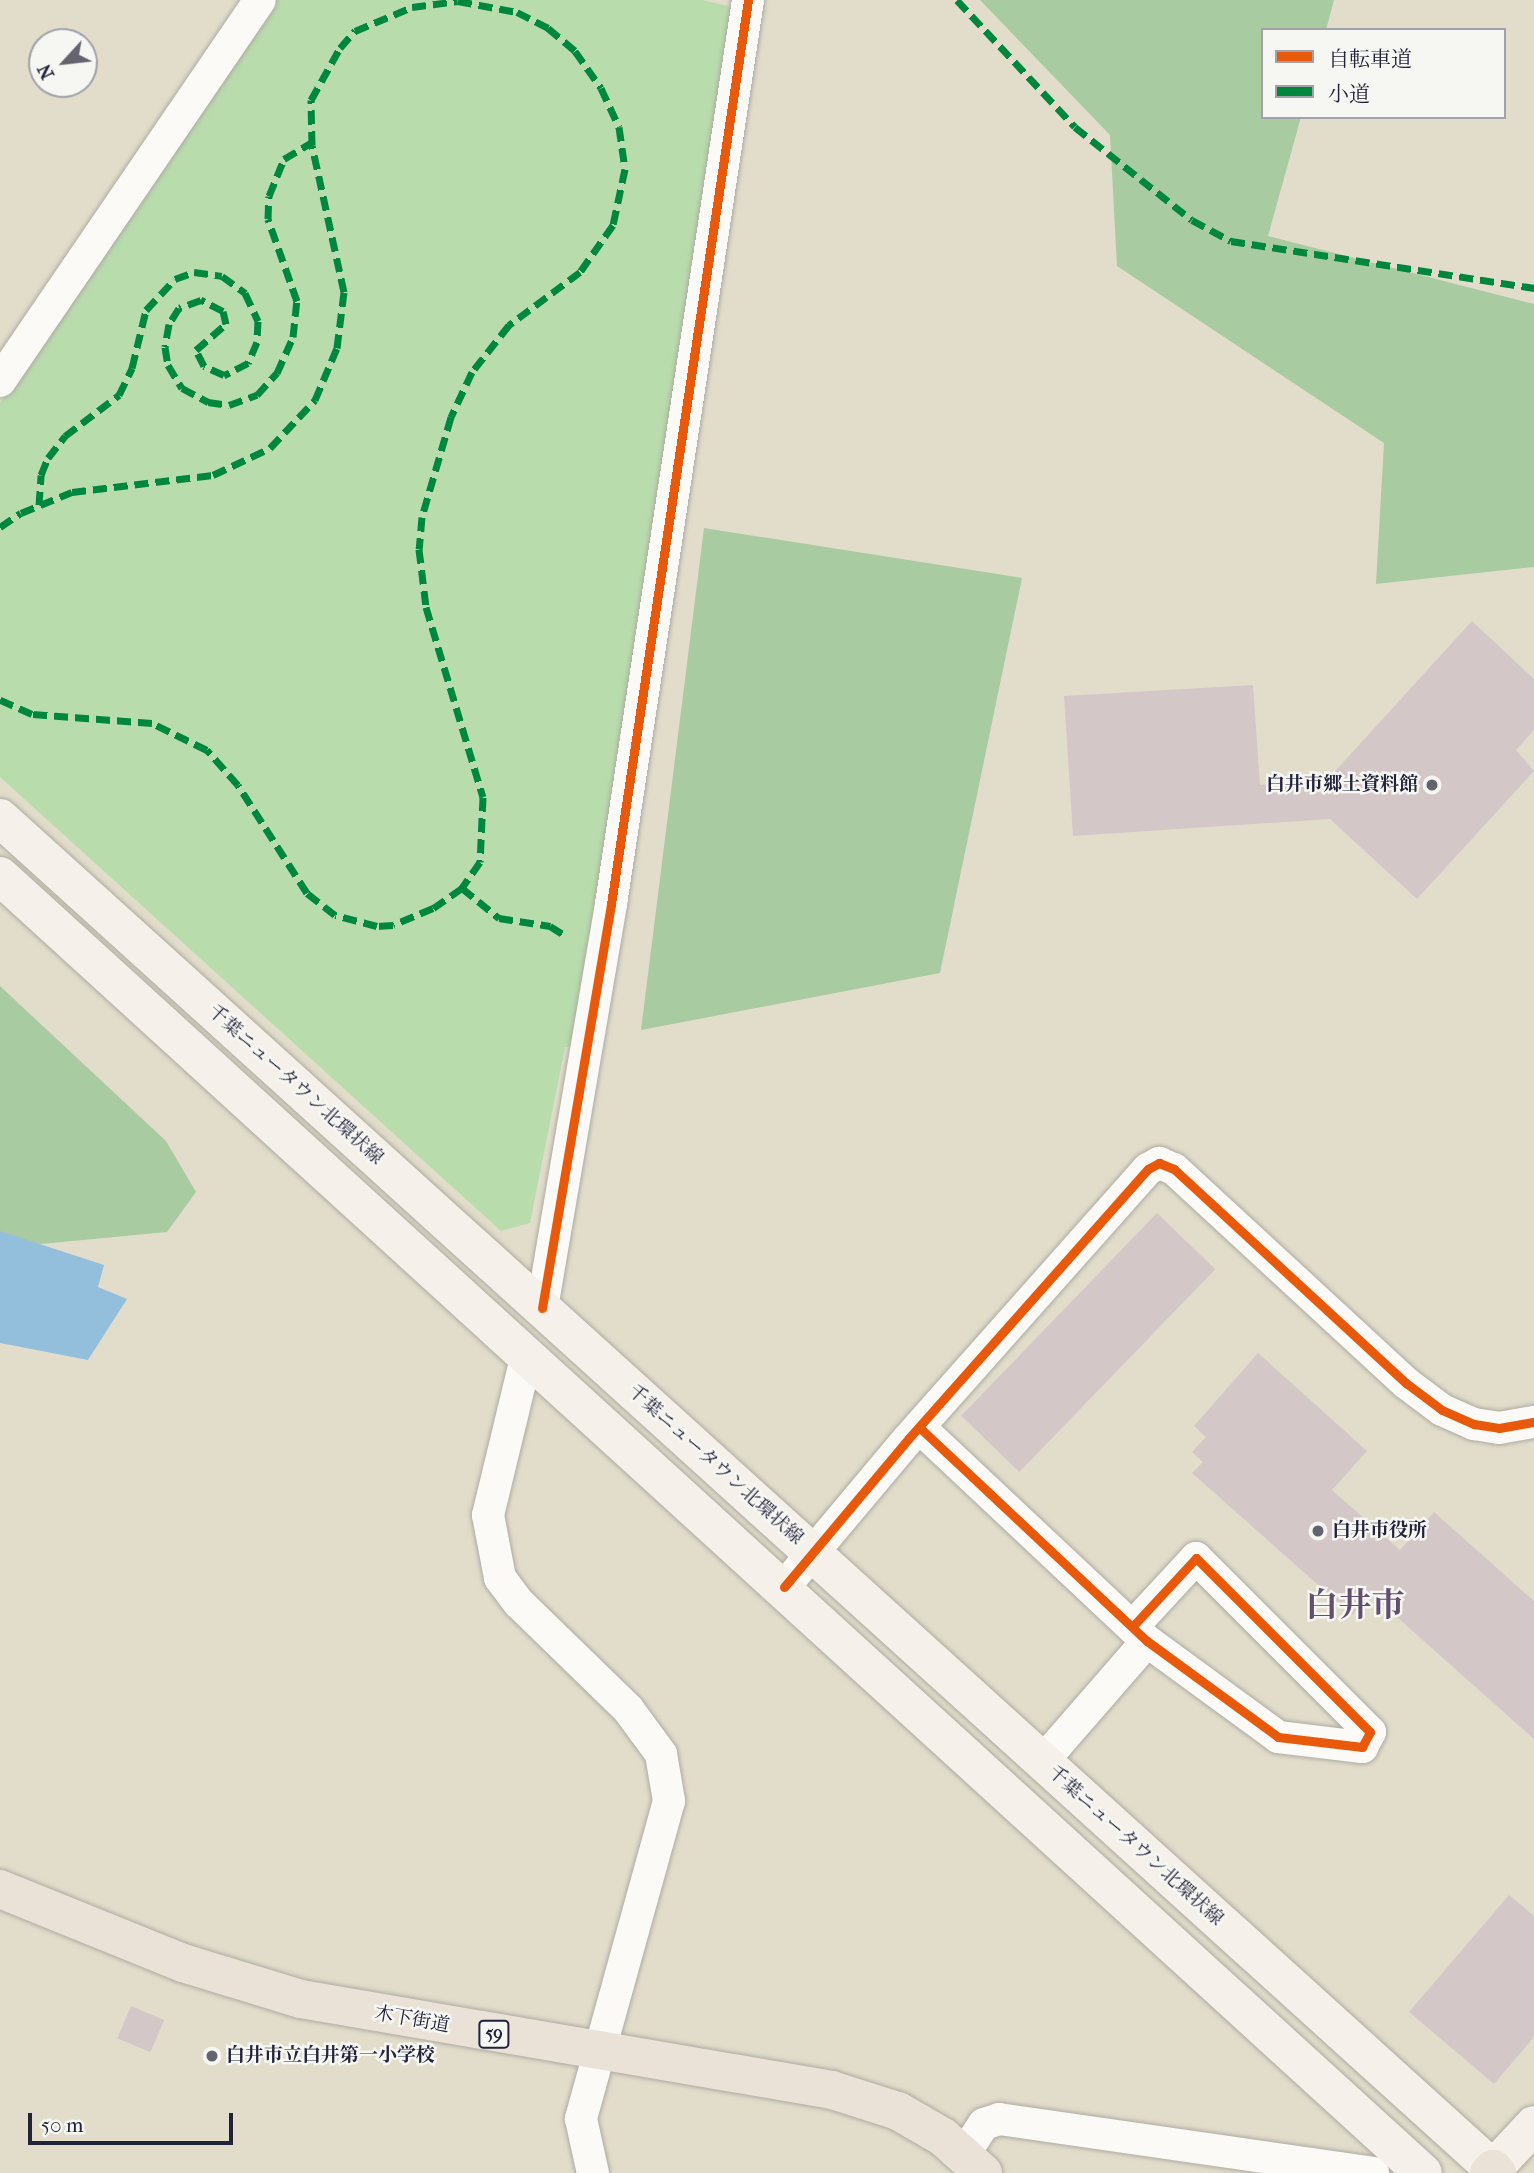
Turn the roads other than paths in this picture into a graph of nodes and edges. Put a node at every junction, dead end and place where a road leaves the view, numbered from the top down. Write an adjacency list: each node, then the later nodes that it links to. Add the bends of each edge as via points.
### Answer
1 (260, 0): 3 (street)
2 (746, 0): 6 (street, via 611,904)
3 (0, 381)
4 (0, 818): 6 (main road, 千葉ニュータウン北環状線)
5 (0, 876): 7 (main road)
6 (542, 1308): 10 (main road, 千葉ニュータウン北環状線)
7 (527, 1354): 11 (main road); 15 (street, via 488,1516 500,1578 519,1603 628,1709 660,1754 669,1801)
8 (1534, 1422): 9 (street, via 1499,1428 1474,1424 1442,1410 1406,1383 1174,1169 1158,1163)
9 (919, 1427): 10 (street); 12 (street)
10 (813, 1554): 11 (street); 13 (main road, 千葉ニュータウン北環状線)
11 (784, 1587): 23 (main road)
12 (1141, 1633): 12 (street, via 1196,1558 1370,1732 1362,1747 1278,1737); 13 (street)
13 (1042, 1762): 19 (main road, 千葉ニュータウン北環状線)
14 (0, 1889): 15 (main road, 木下街道 / 59, via 260,1989)
15 (598, 2051): 18 (main road, 木下街道 / 59, via 832,2090 898,2111 943,2137); 20 (street, via 581,2119)
16 (1534, 2125): 19 (main road)
17 (1267, 2160): 18 (street, via 999,2119 984,2124); 21 (street); 22 (street)
18 (973, 2167)
19 (1493, 2172)
20 (593, 2173)
21 (1303, 2173)
22 (1373, 2173)
23 (1423, 2173)

